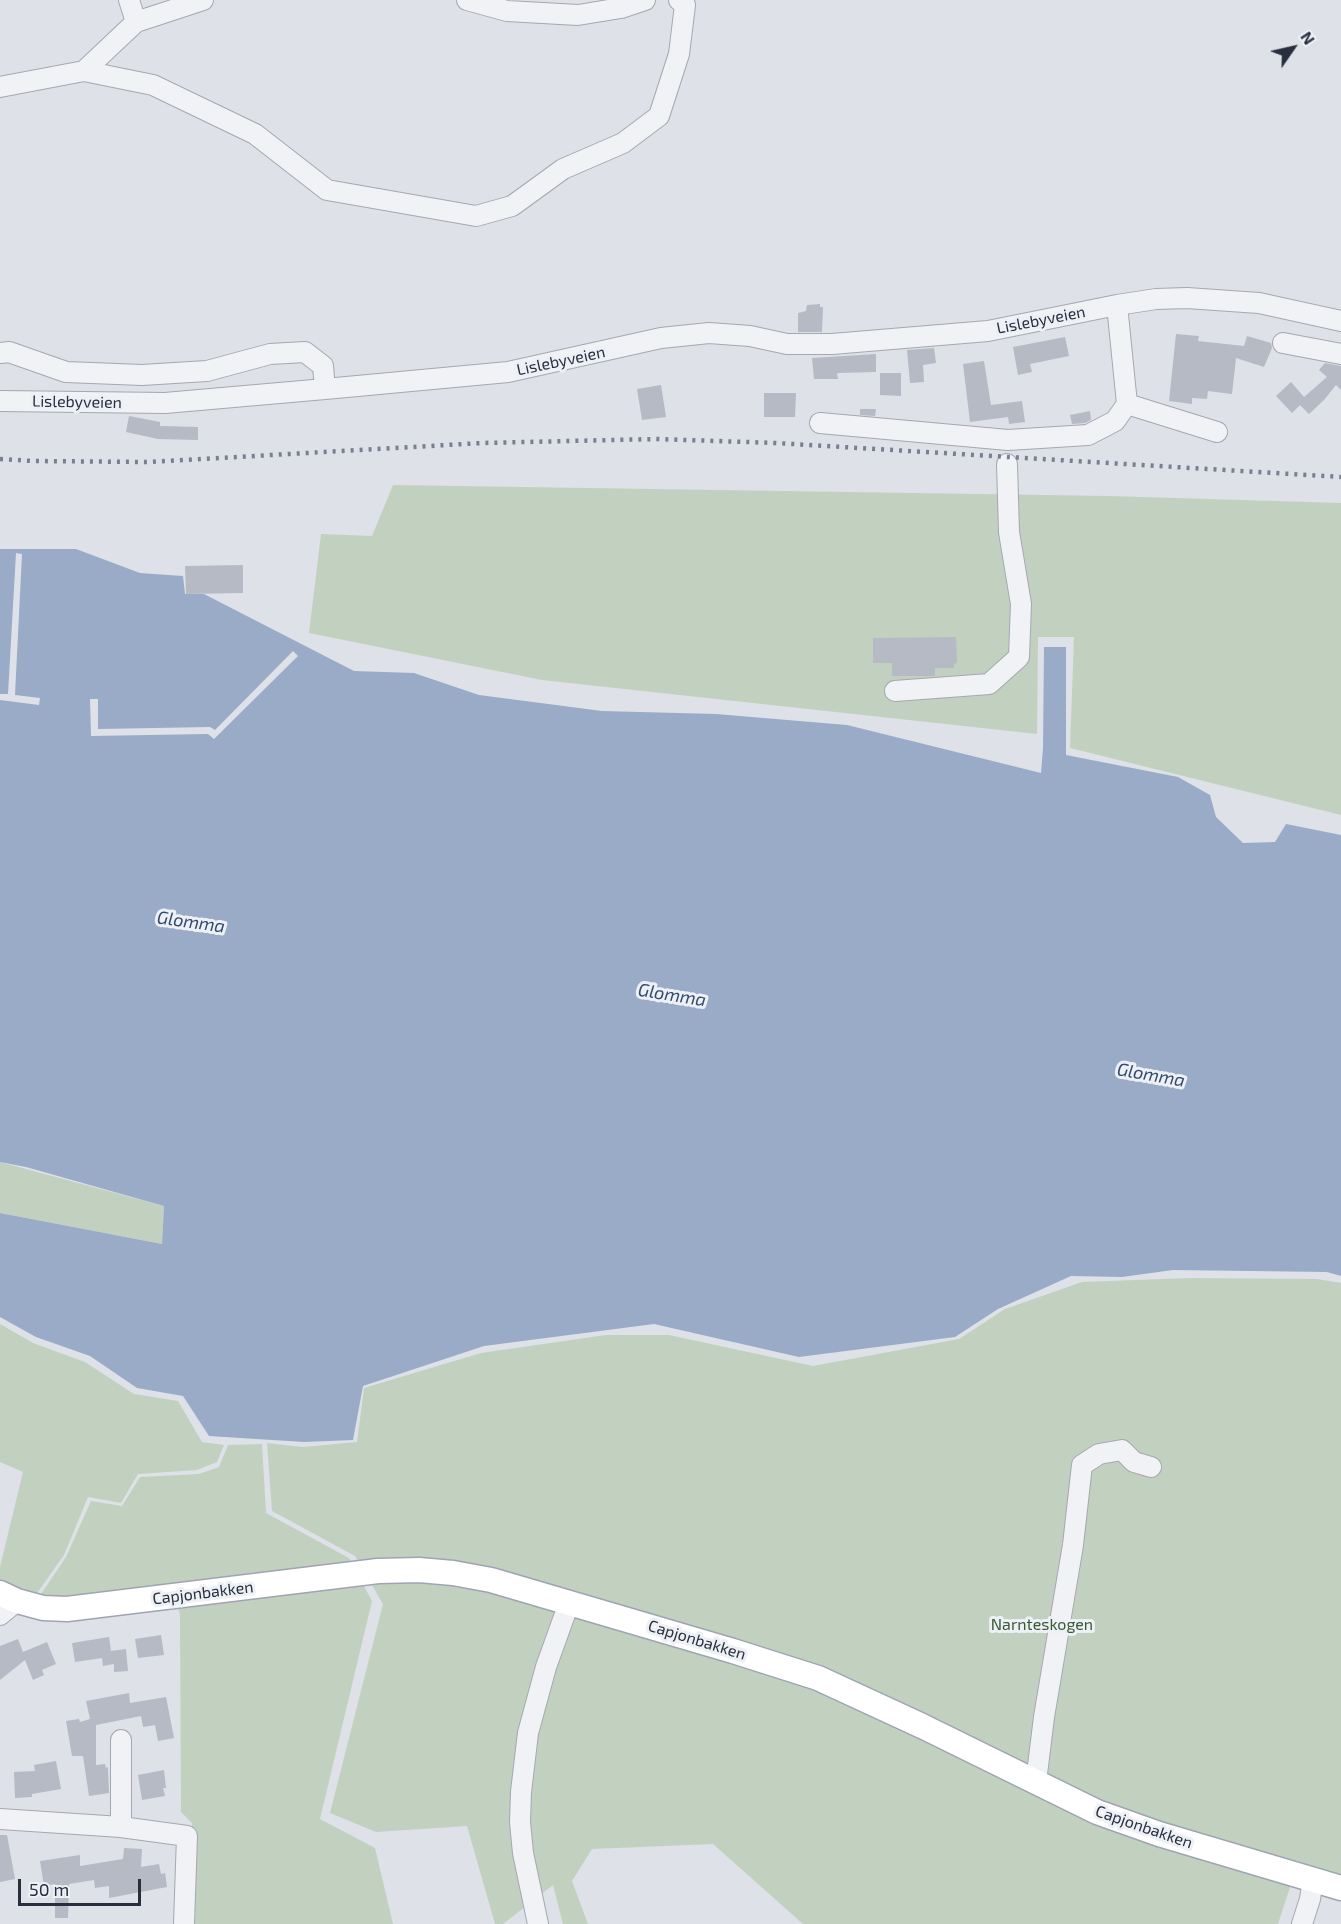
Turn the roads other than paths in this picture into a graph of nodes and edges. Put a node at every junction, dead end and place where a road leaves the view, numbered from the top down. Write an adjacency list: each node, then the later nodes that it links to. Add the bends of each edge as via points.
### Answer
1 (129, 0): 6 (street)
2 (203, 0): 6 (street)
3 (467, 0): 4 (street, via 507,11 578,15)
4 (645, 0)
5 (683, 2): 7 (street, via 679,54 659,116 623,143 563,169 512,206 476,216 327,190 255,134 153,85)
6 (146, 13): 7 (street)
7 (84, 71): 8 (street)
8 (0, 87)
9 (1117, 305): 10 (street, Lislebyveien, via 1187,298 1259,303); 14 (street, Lislebyveien, via 988,330 832,344 787,344 709,333 661,338 508,372); 16 (street)
10 (1341, 321)
11 (1283, 343): 13 (street)
12 (0, 353): 14 (street, via 9,352 66,372 142,375 207,371 270,354 305,352 323,366)
13 (1341, 354)
14 (325, 389): 15 (street, Lislebyveien, via 165,403)
15 (0, 401)
16 (1127, 404): 18 (street); 19 (street, via 1115,421 1088,435)
17 (820, 423): 19 (street)
18 (1217, 432)
19 (1008, 451): 20 (street, via 1009,532 1021,604 1019,657 989,684)
20 (895, 691)
21 (1151, 1467): 25 (street, via 1134,1462 1122,1450 1099,1454 1082,1465)
22 (6, 1603): 23 (main road, Capjonbakken, via 43,1608 94,1607 324,1577 418,1570 491,1580)
23 (569, 1603): 25 (main road, Capjonbakken, via 818,1678); 31 (street, via 528,1733 521,1792 519,1822)
24 (121, 1740): 27 (street)
25 (1036, 1782): 28 (main road, Capjonbakken, via 1097,1812)
26 (0, 1819): 27 (street)
27 (121, 1827): 30 (street, via 187,1836)
28 (1312, 1880): 29 (main road, Capjonbakken); 32 (street)
29 (1341, 1887)
30 (184, 1924)
31 (538, 1924)
32 (1302, 1924)

